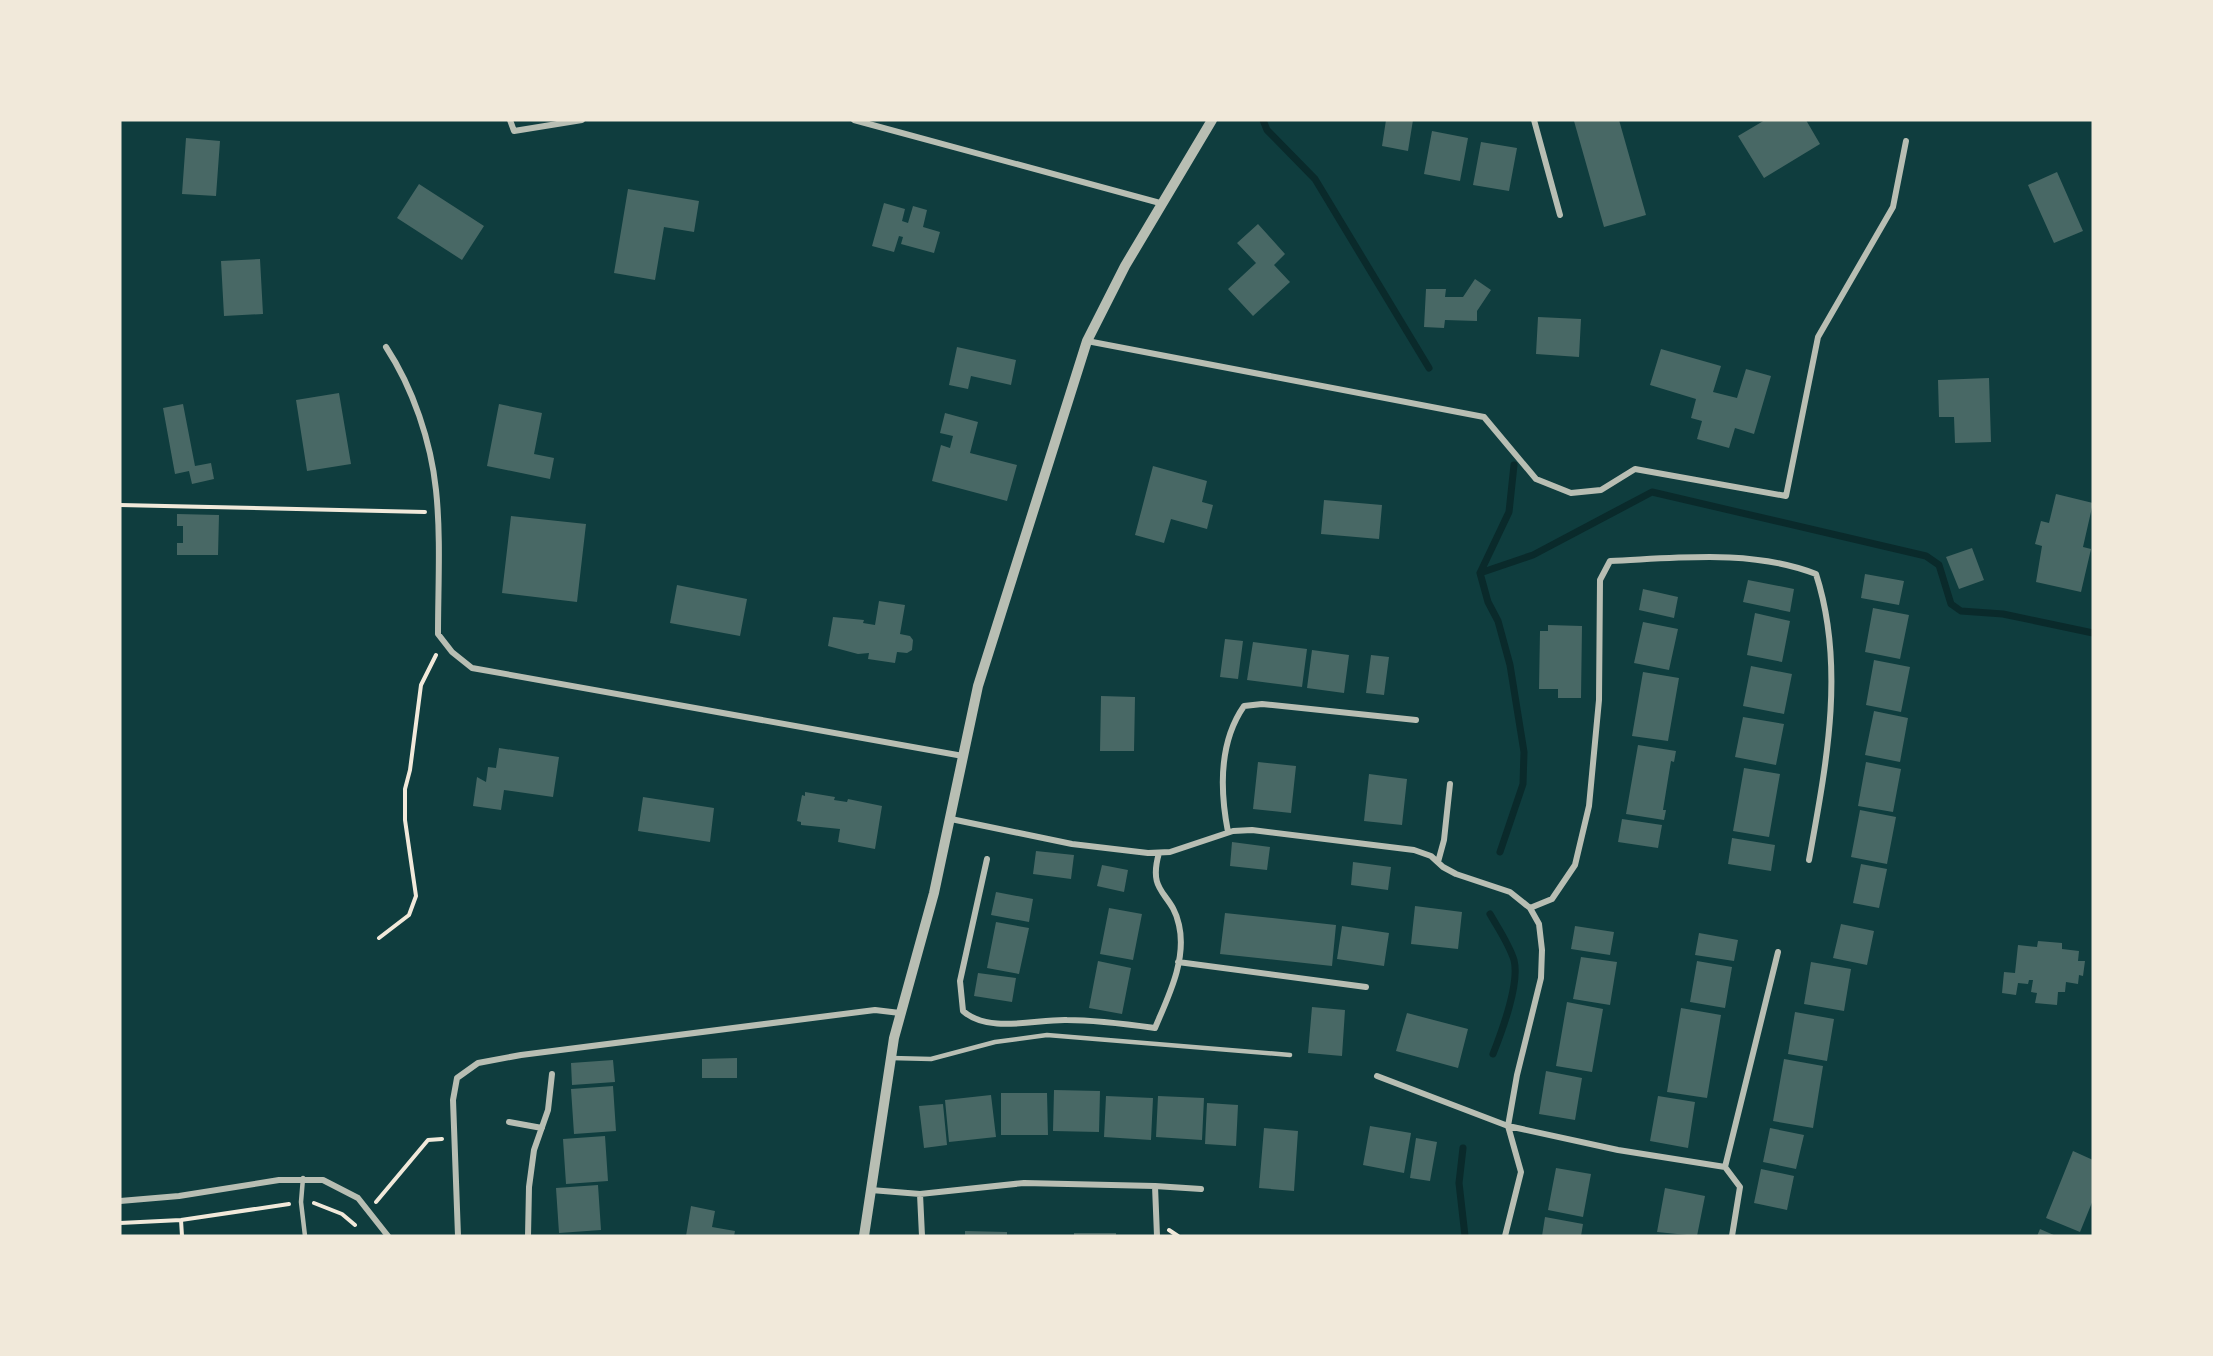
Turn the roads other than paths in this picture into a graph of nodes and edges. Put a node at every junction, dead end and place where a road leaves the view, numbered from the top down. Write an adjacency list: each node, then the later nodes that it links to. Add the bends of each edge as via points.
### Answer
1 (510, 120): 2 (street, via 514,131)
2 (582, 120)
3 (854, 120): 7 (street)
4 (1212, 120): 7 (street)
5 (1534, 120): 8 (street)
6 (1906, 141): 9 (street, via 1893,207 1818,337 1786,496 1635,469 1601,490 1571,493 1536,479 1484,417)
7 (1160, 203): 9 (street)
8 (1560, 215)
9 (1087, 341): 12 (street, via 978,686)
10 (386, 348): 12 (street, via 399,368 421,421 436,490 438,634 472,668)
11 (1416, 720): 15 (street, via 1262,704 1244,706 1233,721 1225,754 1222,802)
12 (963, 756): 14 (street)
13 (1450, 784): 19 (street)
14 (951, 819): 16 (street, via 1072,844); 24 (street)
15 (1228, 832): 16 (street); 19 (street, via 1252,830 1414,850)
16 (1159, 853): 22 (street, via 1154,871 1179,926)
17 (987, 859): 22 (street, via 960,981 963,1011 971,1018 998,1023 1067,1020 1155,1028)
18 (1809, 860): 20 (street, via 1826,761 1832,660 1824,598 1816,574 1788,563 1740,558 1610,561 1600,580 1599,700 1589,806 1575,865 1552,899)
19 (1438, 862): 20 (street, via 1456,874 1510,892)
20 (1530, 908): 30 (street, via 1539,924 1541,978)
21 (1778, 952): 32 (street)
22 (1178, 962): 23 (street)
23 (1366, 987)
24 (900, 1014): 26 (street); 41 (street, via 875,1010 478,1063 458,1078 453,1100)
25 (1290, 1055): 26 (lane, via 1047,1035 995,1042 931,1059)
26 (891, 1058): 36 (street)
27 (552, 1074): 31 (street)
28 (1377, 1076): 30 (street)
29 (509, 1122): 31 (street)
30 (1508, 1126): 32 (street, via 1618,1150); 46 (street, via 1521,1172)
31 (542, 1128): 42 (street, via 530,1178)
32 (1725, 1167): 47 (street, via 1740,1187)
33 (303, 1178): 38 (street); 39 (lane); 40 (street, via 323,1180 358,1198)
34 (1155, 1186): 35 (street); 37 (street, via 1024,1183); 45 (street)
35 (1201, 1189)
36 (871, 1190): 37 (street); 43 (street)
37 (920, 1194): 44 (street)
38 (120, 1201)
39 (305, 1236)
40 (388, 1236)
41 (458, 1236)
42 (528, 1236)
43 (864, 1236)
44 (922, 1236)
45 (1156, 1236)
46 (1505, 1236)
47 (1732, 1236)

